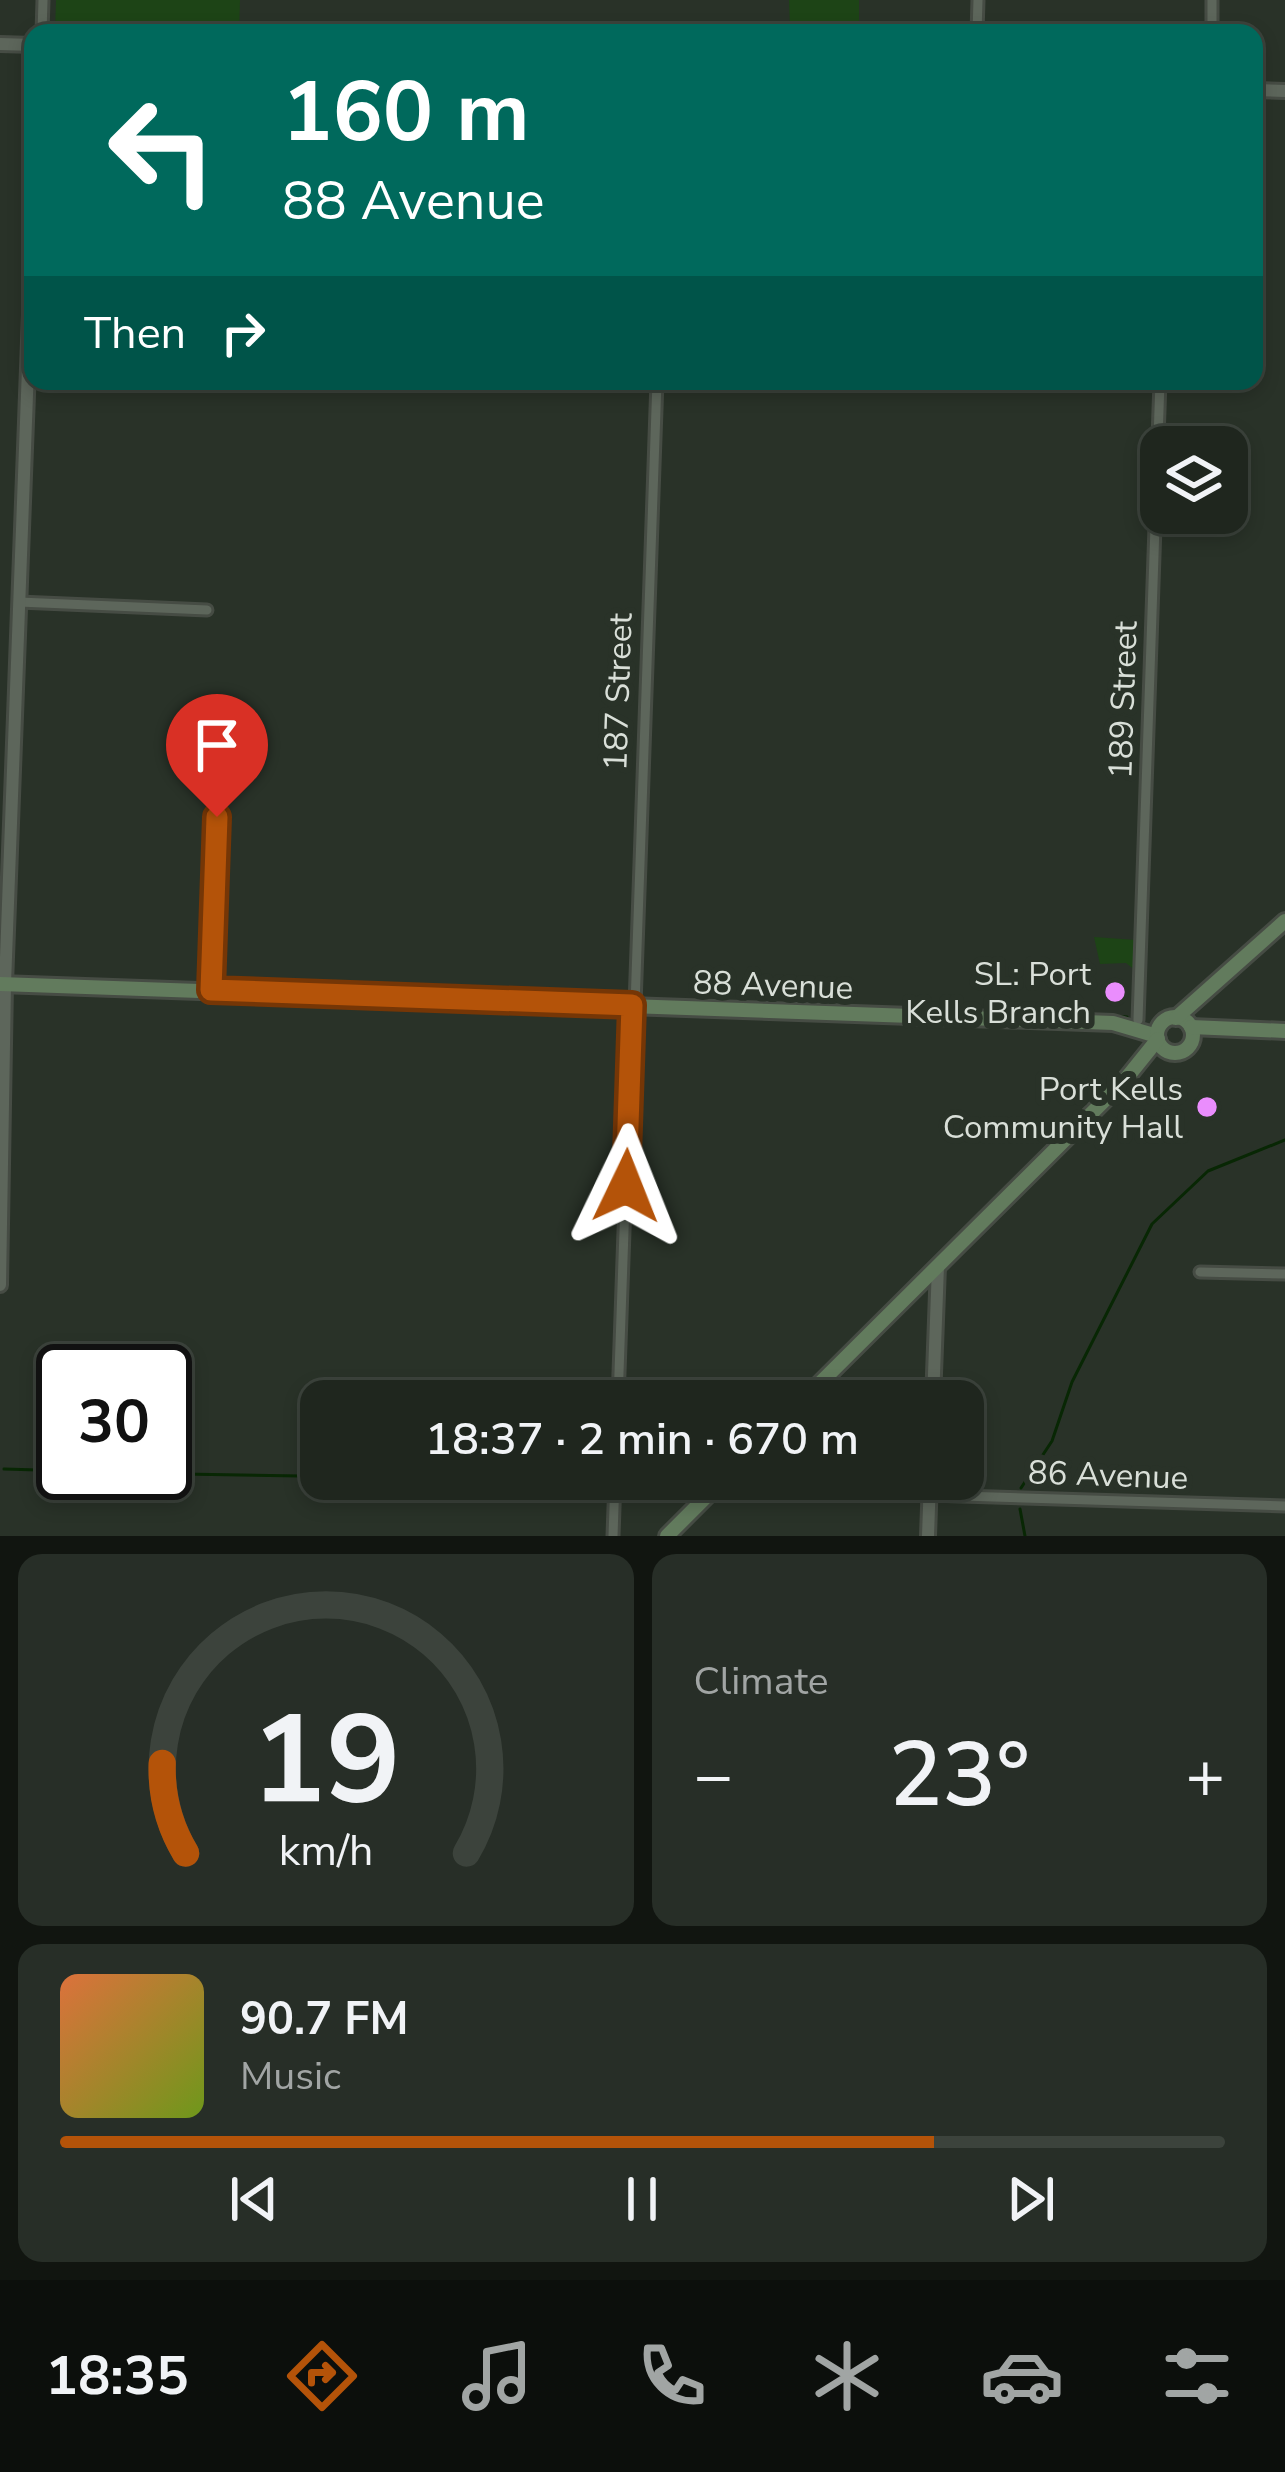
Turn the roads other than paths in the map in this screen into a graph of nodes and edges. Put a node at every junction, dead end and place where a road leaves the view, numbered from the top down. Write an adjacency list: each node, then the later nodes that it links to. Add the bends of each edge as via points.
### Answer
1 (27, 390): 4 (street)
2 (657, 390): 12 (street, 187 Street)
3 (1160, 390): 13 (street, 189 Street)
4 (19, 602): 5 (street); 9 (street)
5 (208, 610)
6 (218, 776): 10 (street)
7 (1285, 920): 8 (main road)
8 (1222, 978): 11 (main road); 14 (main road)
9 (3, 984): 10 (main road, 88 Avenue); 26 (street)
10 (211, 990): 12 (main road, 88 Avenue)
11 (1204, 1001): 14 (main road); 16 (main road, via 1208,1016)
12 (633, 1005): 15 (main road, 88 Avenue); 27 (street, 187 Street)
13 (1138, 1020): 14 (main road, 88 Avenue); 15 (main road, 88 Avenue)
14 (1180, 1023): 16 (main road, 88 Avenue); 18 (main road); 19 (main road)
15 (1115, 1025): 18 (main road, 88 Avenue); 21 (main road, via 1138,1044)
16 (1227, 1028): 17 (main road, 88 Avenue); 19 (main road, 88 Avenue)
17 (1285, 1031)
18 (1158, 1038): 20 (main road); 21 (main road)
19 (1190, 1045): 20 (main road, 88 Avenue)
20 (1173, 1053): 22 (main road, 88 Avenue)
21 (1136, 1064): 22 (main road)
22 (1125, 1080): 23 (main road)
23 (938, 1266): 28 (main road); 29 (street)
24 (1200, 1272): 25 (street)
25 (1285, 1274)
26 (0, 1285)
27 (619, 1380)
28 (823, 1380)
29 (934, 1380)
30 (984, 1498): 34 (street, 86 Avenue)
31 (614, 1500): 35 (street)
32 (703, 1500): 36 (main road)
33 (929, 1500): 37 (street)
34 (1285, 1506)
35 (613, 1536)
36 (667, 1536)
37 (928, 1536)

